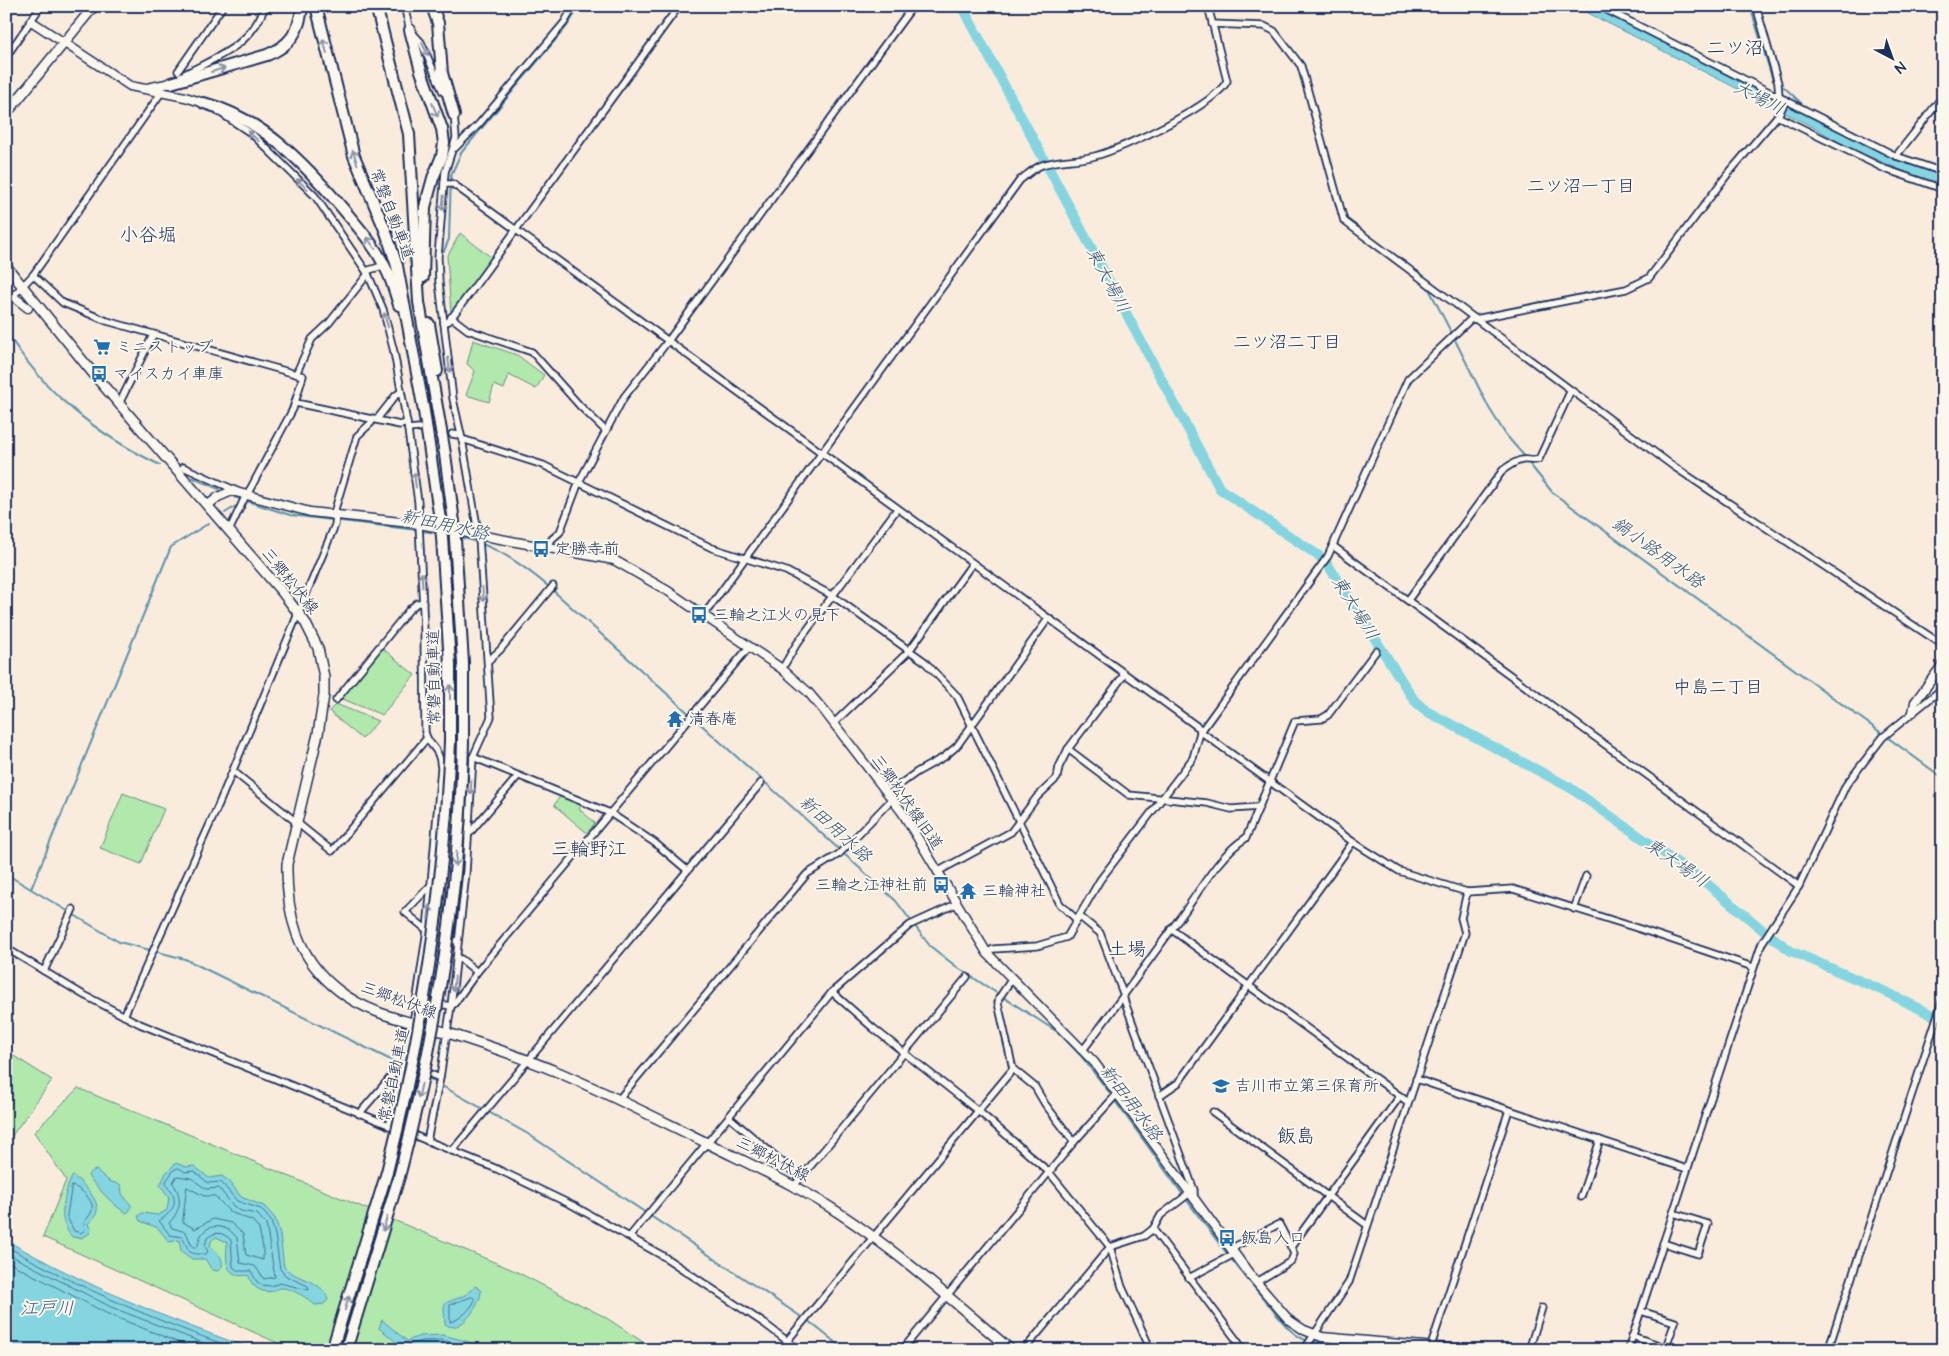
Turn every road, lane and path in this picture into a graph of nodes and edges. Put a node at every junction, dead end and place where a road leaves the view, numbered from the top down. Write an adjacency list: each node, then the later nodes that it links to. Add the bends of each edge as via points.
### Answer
1 (41, 6): 16 (street)
2 (94, 6): 19 (main road)
3 (223, 6): 21 (street)
4 (302, 6): 22 (highway, one-way to 4, via 281,49 299,28)
5 (316, 6): 52 (highway, 常磐自動車道, one-way to 5, via 395,258 354,156)
6 (376, 6): 58 (highway, 常磐自動車道, via 409,134 418,293)
7 (404, 6): 18 (street)
8 (432, 6): 30 (highway, via 438,23 442,73)
9 (574, 6): 32 (street, via 564,23)
10 (679, 6): 37 (street)
11 (913, 6): 51 (street)
12 (1208, 6): 17 (street)
13 (1599, 6): 25 (street)
14 (1756, 6): 25 (street)
15 (263, 7): 22 (street, via 252,32 244,40)
16 (31, 21): 19 (street); 20 (street)
17 (1212, 24): 48 (street, via 1264,26 1274,31 1302,66 1344,221); 64 (street, via 1227,81 1215,97 1137,141 1094,156 1043,164 1020,180)
18 (410, 30): 30 (street, one-way to 30, via 425,50); 58 (highway, one-way to 58, via 444,136 442,156 432,178 425,207 422,254 441,392)
19 (62, 43): 23 (street, via 119,81); 29 (main road)
20 (6, 57)
21 (178, 71)
22 (170, 82): 23 (street, via 157,87)
23 (138, 88): 24 (street)
24 (161, 92): 28 (street); 43 (street)
25 (1779, 96): 27 (street)
26 (1943, 96): 33 (street)
27 (1786, 101): 31 (street); 33 (street)
28 (204, 103): 42 (street, one-way to 28, via 315,196 252,134); 52 (highway, one-way to 28, via 387,270 372,244 322,184 267,134 220,107)
29 (6, 114)
30 (454, 115): 32 (street)
31 (1778, 115): 36 (street, via 1885,169); 48 (street, via 1726,175 1662,263 1643,282 1594,296)
32 (454, 148): 35 (street)
33 (1896, 156): 34 (street)
34 (1943, 172)
35 (444, 184): 37 (street, via 453,184); 39 (street, one-way to 39)
36 (1943, 190)
37 (516, 231): 47 (street); 51 (street)
38 (427, 257): 39 (street)
39 (438, 257): 49 (street)
40 (6, 266): 44 (main road, 三郷松伏線)
41 (379, 267): 42 (street)
42 (367, 273): 53 (street, via 329,322 312,338); 55 (street, one-way to 42, via 388,328)
43 (33, 276): 44 (street); 50 (street, via 63,303)
44 (22, 287): 45 (street); 57 (main road, 三郷松伏線)
45 (10, 294): 46 (street)
46 (28, 308)
47 (451, 318): 49 (street); 62 (street, via 468,330 532,352)
48 (1476, 319): 54 (street); 74 (street, via 1464,324 1408,379)
49 (444, 323): 63 (street, one-way to 63)
50 (153, 335): 53 (street); 57 (street)
51 (668, 342): 62 (street, via 624,397); 64 (street)
52 (414, 353): 198 (highway, 常磐自動車道, one-way to 52, bridge, via 387,1172 413,1064 438,916 448,798 450,664 442,537)
53 (296, 374): 56 (street, via 303,376)
54 (1571, 390): 80 (street, via 1539,459 1523,459 1503,470); 85 (street, via 1672,466)
55 (401, 392): 59 (street); 60 (street)
56 (296, 403): 59 (street); 67 (street, via 277,443)
57 (119, 404): 68 (main road, 三郷松伏線)
58 (438, 410): 199 (highway, 常磐自動車道, one-way to 199, bridge, via 454,522 463,663 461,799 451,918 426,1066 399,1177)
59 (375, 419): 60 (street); 70 (street, via 357,436)
60 (408, 426): 61 (street); 71 (street, one-way to 60)
61 (419, 428)
62 (606, 431): 66 (street)
63 (457, 436): 66 (street, via 532,461); 73 (street)
64 (820, 453): 69 (street); 76 (street)
65 (183, 467): 67 (street)
66 (579, 482): 75 (street, via 560,532); 76 (street, via 712,548)
67 (244, 494): 68 (street, via 227,492); 70 (street, 三郷松伏線旧道, via 287,508); 72 (street)
68 (207, 506): 72 (main road, 三郷松伏線)
69 (897, 509): 77 (street); 79 (street)
70 (335, 516): 71 (street, 三郷松伏線旧道); 82 (street, via 335,525)
71 (419, 529): 73 (street, 三郷松伏線旧道); 81 (street, one-way to 71)
72 (229, 531): 82 (main road, 三郷松伏線)
73 (478, 539): 75 (street, 三郷松伏線旧道); 89 (street, one-way to 89)
74 (1333, 546): 80 (street); 98 (street)
75 (547, 548): 83 (street, 三郷松伏線旧道, via 614,560)
76 (744, 558): 79 (street, via 786,571); 83 (street)
77 (972, 564): 84 (street); 87 (street)
78 (550, 588): 89 (street)
79 (834, 596): 87 (street); 91 (street)
80 (1408, 600): 120 (street)
81 (423, 603): 94 (street, via 417,603 409,610); 99 (street)
82 (298, 612): 103 (street); 111 (main road, 三郷松伏線, via 318,648 324,695)
83 (704, 615): 86 (street, 三郷松伏線旧道)
84 (1048, 619): 92 (street); 97 (street)
85 (1943, 645)
86 (750, 646): 91 (street, 三郷松伏線旧道); 110 (street)
87 (909, 651): 96 (street); 97 (street, via 924,661 957,696)
88 (1376, 651): 105 (street, via 1328,716 1295,721)
89 (489, 660): 101 (street, via 491,718)
90 (1943, 664): 95 (street, via 1915,702)
91 (782, 668): 96 (street, 三郷松伏線旧道)
92 (1124, 675): 98 (street); 100 (street)
93 (1943, 688): 95 (street)
94 (336, 700)
95 (1912, 712): 120 (street, via 1878,742 1846,785)
96 (834, 723): 107 (street, 三郷松伏線旧道)
97 (971, 726): 107 (street, via 957,746 917,772); 112 (street)
98 (1201, 730): 105 (street); 108 (street, via 1193,758)
99 (426, 738): 102 (street, via 440,754); 111 (street, via 332,851)
100 (1068, 750): 108 (street, via 1129,795); 112 (street, via 1057,778 1037,797)
101 (472, 760): 102 (street); 104 (street); 113 (street, one-way to 113)
102 (440, 761): 114 (street)
103 (233, 770): 111 (street); 144 (street)
104 (518, 776): 110 (street); 113 (street)
105 (1271, 781): 109 (street); 115 (street)
106 (761, 783): 116 (street)
107 (890, 796): 117 (street, 三郷松伏線旧道, via 914,829); 157 (street, via 841,851 807,874)
108 (1160, 798): 109 (street, via 1231,808); 125 (street, via 1100,880)
109 (1259, 807): 126 (street, via 1246,838 1234,844)
110 (610, 813): 116 (street, via 655,843); 135 (street)
111 (297, 821): 145 (main road, 三郷松伏線, via 287,864 286,889 293,926 306,954 339,992 369,1008)
112 (1020, 822): 117 (street, via 1011,832); 125 (street, via 1060,904)
113 (468, 835): 114 (street); 129 (street)
114 (436, 836): 119 (street)
115 (1353, 842): 121 (street, via 1399,871); 138 (street)
116 (687, 870): 149 (street)
117 (938, 872): 122 (street, 三郷松伏線旧道)
118 (1586, 876): 124 (street)
119 (432, 883): 127 (street, one-way to 119); 127 (street, via 405,912)
120 (1799, 886): 133 (street, via 1764,939)
121 (1468, 892): 124 (street, via 1513,889); 152 (street, via 1461,918 1465,933)
122 (956, 904): 131 (street, 三郷松伏線旧道); 139 (street, via 910,925)
123 (73, 909): 134 (street)
124 (1574, 909): 133 (street)
125 (1078, 918): 131 (street, via 1067,937 1037,946 994,949); 140 (street, via 1100,933)
126 (1171, 929): 138 (street); 140 (street)
127 (427, 930): 128 (street)
128 (426, 937): 129 (street); 142 (street)
129 (458, 942): 132 (street)
130 (6, 948): 134 (street)
131 (987, 953): 137 (street, 三郷松伏線旧道)
132 (456, 959): 135 (street, via 461,959); 143 (street, one-way to 143)
133 (1753, 967): 170 (street)
134 (44, 971): 144 (street)
135 (477, 972): 143 (street)
136 (967, 977): 148 (street)
137 (1012, 980): 147 (street, 三郷松伏線旧道); 151 (street, via 1001,995)
138 (1248, 986): 155 (street, via 1178,1083); 156 (street)
139 (832, 992): 148 (street); 163 (street)
140 (1123, 997): 147 (street); 155 (street)
141 (1943, 998): 210 (street)
142 (417, 1000): 143 (street); 145 (street)
143 (451, 1006): 146 (street)
144 (124, 1016): 162 (street)
145 (413, 1023): 146 (main road, 三郷松伏線); 150 (street)
146 (447, 1033): 149 (main road, 三郷松伏線); 153 (street)
147 (1083, 1050): 154 (street, 三郷松伏線旧道)
148 (904, 1052): 160 (street); 172 (street)
149 (529, 1061): 157 (main road, 三郷松伏線); 169 (street)
150 (402, 1065): 153 (street); 162 (street); 164 (street)
151 (1013, 1069): 160 (street); 167 (street, via 1035,1086 1044,1104)
152 (1416, 1079): 158 (street); 159 (street)
153 (439, 1082): 166 (street)
154 (1114, 1096): 167 (street); 174 (street, 三郷松伏線旧道)
155 (1159, 1096): 174 (street, via 1194,1190)
156 (1400, 1096): 158 (street); 175 (street)
157 (619, 1099): 168 (main road, 三郷松伏線)
158 (1408, 1102): 177 (street)
159 (1509, 1110): 165 (street); 193 (street)
160 (978, 1112): 171 (street); 180 (street)
161 (1213, 1112): 175 (street)
162 (359, 1114): 164 (street)
163 (729, 1117): 168 (street); 172 (street, via 787,1166)
164 (389, 1126): 166 (street)
165 (1600, 1140): 170 (street); 173 (street)
166 (427, 1141): 169 (street)
167 (1074, 1142): 171 (street)
168 (707, 1143): 172 (main road, 三郷松伏線); 179 (street)
169 (452, 1151): 179 (street, via 543,1190)
170 (1688, 1169): 176 (street)
171 (1050, 1172): 182 (street); 187 (street)
172 (797, 1183): 180 (main road, 三郷松伏線)
173 (1581, 1196)
174 (1188, 1197): 178 (street, via 1161,1216); 184 (street, 三郷松伏線旧道)
175 (1326, 1197): 177 (street); 183 (street)
176 (1673, 1213): 181 (street); 181 (street, via 1708,1224 1698,1254)
177 (1367, 1225): 191 (street, via 1349,1282)
178 (1153, 1229): 182 (street, via 1140,1238); 185 (street)
179 (630, 1236): 192 (street, via 711,1287)
180 (874, 1237): 187 (main road, 三郷松伏線); 192 (street)
181 (1664, 1243): 189 (street)
182 (1110, 1247): 203 (street); 204 (street, via 1122,1287)
183 (1291, 1247): 184 (street, via 1279,1224); 186 (street, via 1294,1254 1291,1260)
184 (1230, 1255): 185 (street); 186 (street, 三郷松伏線旧道)
185 (1189, 1278): 205 (street)
186 (1256, 1282): 191 (street, 三郷松伏線旧道, via 1289,1320)
187 (946, 1296): 201 (street); 202 (main road, 三郷松伏線)
188 (1542, 1308): 207 (street)
189 (1641, 1311): 190 (street); 194 (street, via 1675,1322)
190 (1632, 1336): 194 (street); 208 (street)
191 (1314, 1337): 195 (street); 196 (street, 三郷松伏線旧道)
192 (787, 1341): 200 (street)
193 (1434, 1347): 196 (street, 三郷松伏線旧道); 197 (street, 三郷松伏線旧道)
194 (1666, 1347): 209 (street)
195 (1306, 1348)
196 (1406, 1348)
197 (1460, 1349): 206 (street, 三郷松伏線旧道)
198 (332, 1350)
199 (346, 1350)
200 (798, 1350)
201 (902, 1350)
202 (1011, 1350)
203 (1024, 1350)
204 (1152, 1350)
205 (1244, 1350)
206 (1469, 1350)
207 (1530, 1350)
208 (1628, 1350)
209 (1674, 1350)
210 (1828, 1350)

